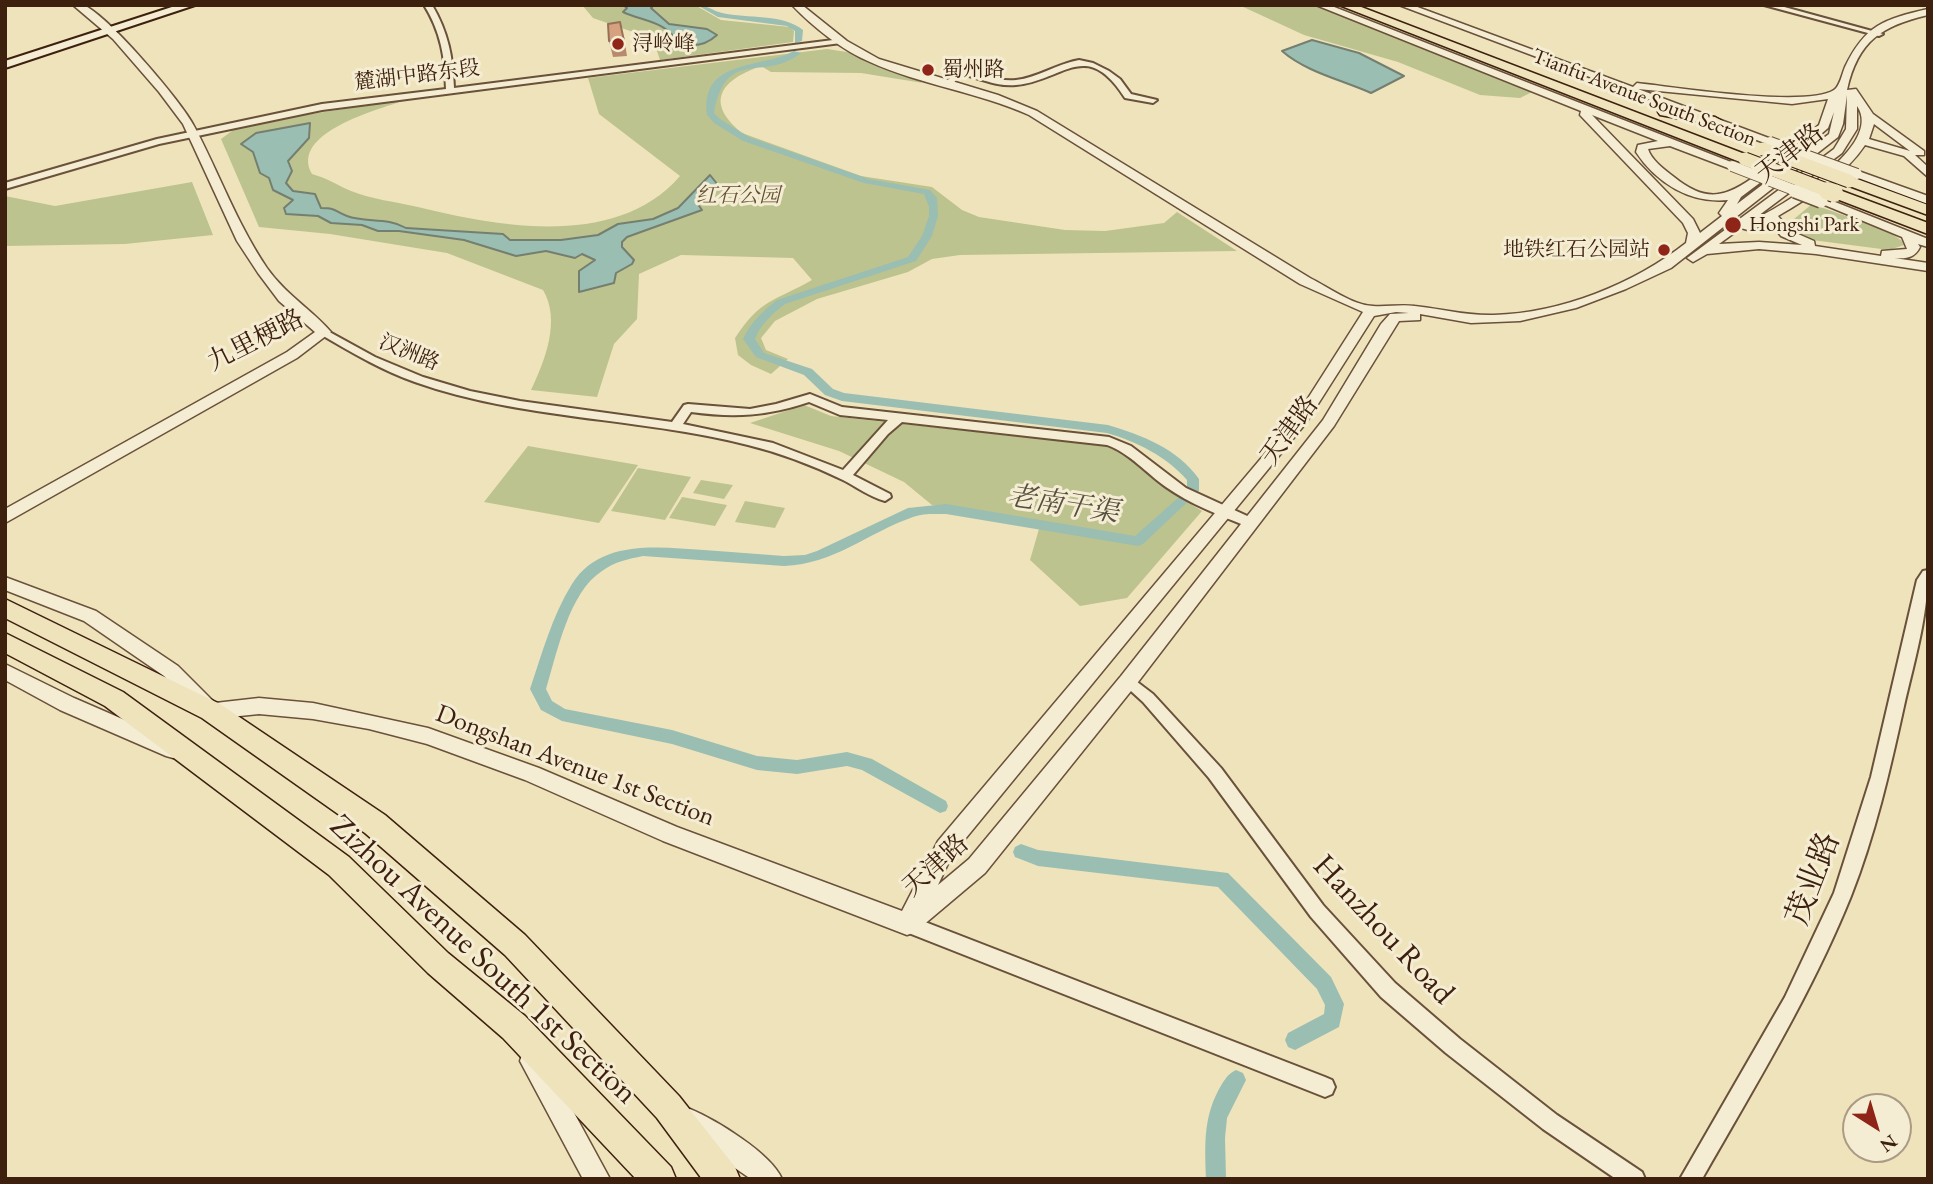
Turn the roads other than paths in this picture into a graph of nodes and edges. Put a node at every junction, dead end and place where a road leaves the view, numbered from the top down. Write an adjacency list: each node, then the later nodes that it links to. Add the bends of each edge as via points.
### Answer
1 (76, 5): 12 (street, 汉洲路)
2 (174, 5): 12 (main road)
3 (190, 5): 12 (main road)
4 (428, 5): 20 (street, via 449,51)
5 (796, 5): 14 (street)
6 (1320, 5): 22 (street)
7 (1345, 5): 25 (highway, Tianfu Avenue South Section)
8 (1377, 5): 23 (highway, Tianfu Avenue South Section)
9 (1403, 5): 18 (street)
10 (1768, 5): 13 (street)
11 (1928, 14): 13 (street)
12 (105, 27): 15 (main road); 16 (main road); 28 (street, 汉洲路, via 140,62)
13 (1875, 33): 19 (street, 天津路)
14 (841, 41): 17 (street, via 873,60); 20 (street, 麓湖中路东段)
15 (5, 59)
16 (5, 65)
17 (949, 82): 21 (street, via 962,71 1013,83 1068,62 1083,62 1121,83 1128,96); 49 (street, via 1033,113 1305,281)
18 (1610, 82): 19 (street, via 1792,102); 26 (street)
19 (1846, 87): 24 (street); 27 (street); 43 (street, 天津路, via 1834,135); 47 (street, 天津路, via 1853,126 1838,151)
20 (450, 90): 28 (street, 麓湖中路东段, via 322,107)
21 (1153, 100)
22 (1566, 102): 30 (street); 47 (street, via 1585,113 1675,204)
23 (1665, 112): 26 (highway); 31 (highway, Tianfu Avenue South Section)
24 (1869, 117): 29 (street); 33 (street)
25 (1647, 121): 32 (highway); 34 (highway, Tianfu Avenue South Section)
26 (1715, 121): 27 (street, via 1703,109 1711,102 1787,107 1810,114); 31 (street)
27 (1824, 126): 38 (street)
28 (193, 133): 37 (street, 麓湖中路东段); 51 (street, 汉洲路, via 243,241 264,273 284,298)
29 (1864, 141): 35 (street, via 1908,154); 42 (street, via 1847,161)
30 (1675, 144): 32 (street); 38 (street, via 1648,144 1642,146 1642,152 1688,193 1710,198)
31 (1766, 145): 36 (highway, Tianfu Avenue South Section, bridge)
32 (1698, 153): 34 (street)
33 (1928, 160)
34 (1738, 163): 39 (highway, Tianfu Avenue South Section, bridge)
35 (1928, 174)
36 (1853, 178): 40 (street); 41 (highway, Tianfu Avenue South Section)
37 (5, 186)
38 (1737, 195): 43 (street)
39 (1828, 197): 44 (highway, Tianfu Avenue South Section); 45 (street)
40 (1924, 198)
41 (1928, 211)
42 (1772, 216): 45 (street, via 1785,233 1814,245 1905,255 1914,247); 47 (street)
43 (1717, 225): 47 (street, 天津路)
44 (1928, 229)
45 (1907, 235): 46 (street)
46 (1928, 243)
47 (1703, 246): 48 (street, via 1777,247); 49 (street, 天津路, via 1636,281 1535,314 1496,320 1391,306); 50 (street, 天津路, via 1646,288 1541,321 1483,328)
48 (1928, 268)
49 (1370, 311): 50 (street); 57 (street, 天津路, via 1301,420)
50 (1395, 317): 59 (street, 天津路, via 1329,423)
51 (324, 332): 53 (street, 汉洲路, via 416,379 477,397); 56 (street, 九里梗路); 58 (street, 九里梗路, via 292,355)
52 (899, 418): 53 (street, via 840,411 810,398 745,415 688,408); 54 (street, via 878,433 861,462); 57 (street, via 1110,441 1136,453 1170,484)
53 (675, 427): 54 (street, 汉洲路, via 773,448)
54 (844, 475): 55 (street, 汉洲路)
55 (885, 497)
56 (5, 507)
57 (1226, 512): 59 (street); 68 (street, 天津路, via 945,848)
58 (5, 517)
59 (1251, 523): 65 (street, 天津路)
60 (1928, 575): 77 (street, 茂业路, via 1885,757 1842,896 1802,984)
61 (5, 583): 66 (street, via 90,616 172,671)
62 (5, 608): 66 (highway, Zizhou Avenue South 1st Section)
63 (5, 642): 67 (highway, Zizhou Avenue South 1st Section, via 114,699)
64 (5, 671): 67 (street, via 67,704)
65 (1128, 681): 68 (street, 天津路, via 977,866); 76 (street, Hanzhou Road, via 1215,773 1317,911 1388,990 1550,1122)
66 (211, 710): 68 (street, Dongshan Avenue 1st Section, via 259,706 313,711 428,736); 71 (highway, Zizhou Avenue South 1st Section, via 375,824 515,945)
67 (196, 760): 69 (highway, Zizhou Avenue South 1st Section, via 339,866 438,963)
68 (907, 924): 70 (street)
69 (514, 1027): 72 (street); 73 (highway, Zizhou Avenue South 1st Section)
70 (1325, 1087)
71 (668, 1107): 74 (highway, Zizhou Avenue South 1st Section); 75 (street, via 752,1162)
72 (592, 1176)
73 (659, 1179)
74 (723, 1179)
75 (769, 1179)
76 (1634, 1179)
77 (1689, 1179)

